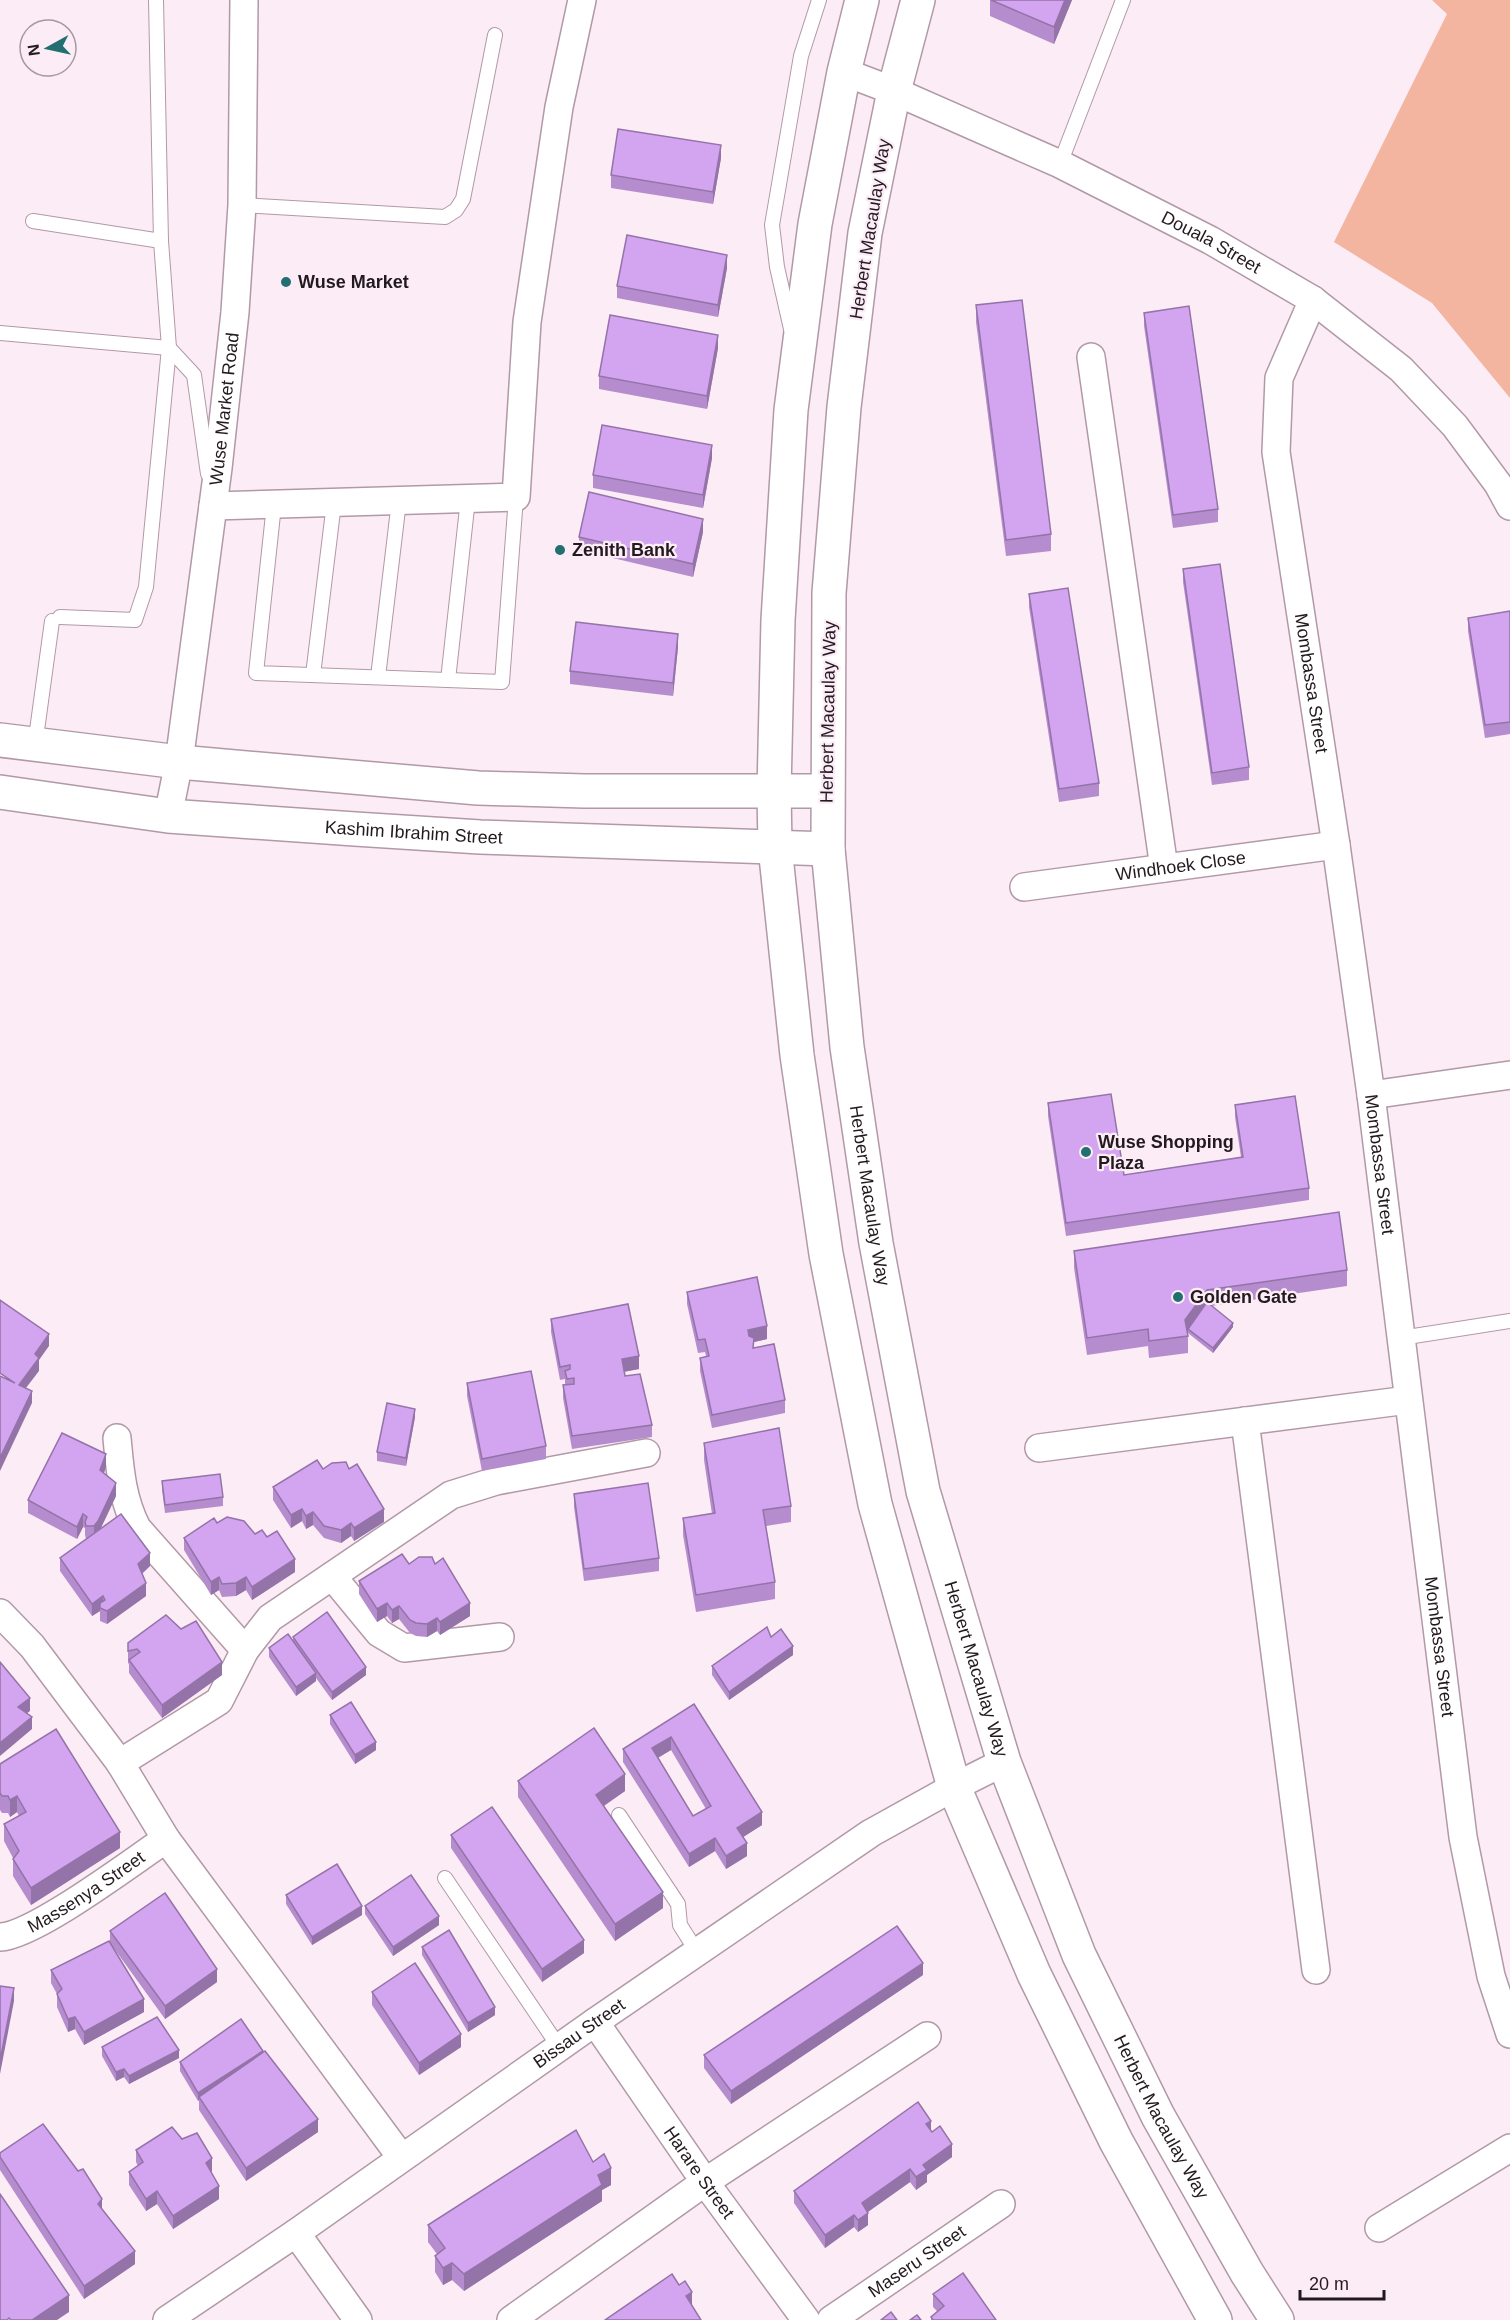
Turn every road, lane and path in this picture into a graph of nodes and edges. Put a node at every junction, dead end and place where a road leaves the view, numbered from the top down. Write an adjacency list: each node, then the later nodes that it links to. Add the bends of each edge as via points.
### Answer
1 (156, 0): 14 (lane)
2 (244, 0): 12 (street, Wuse Market Road)
3 (582, 0): 20 (street, via 559,107 528,322)
4 (819, 0): 18 (lane, via 801,56 772,225 777,267)
5 (862, 0): 9 (main road)
6 (918, 0): 10 (main road, Herbert Macaulay Way)
7 (1123, 0): 11 (lane)
8 (495, 35): 12 (lane, via 463,199 456,210 445,217)
9 (844, 72): 10 (street, Douala Street); 18 (main road, via 815,224)
10 (894, 91): 11 (street, Douala Street); 34 (main road, Herbert Macaulay Way, via 865,233 844,407 829,593)
11 (1060, 164): 15 (street, Douala Street, via 1210,240)
12 (242, 205): 25 (street, Wuse Market Road, via 235,312)
13 (33, 221): 14 (lane)
14 (161, 241): 17 (lane)
15 (1313, 300): 26 (street, Douala Street, via 1401,369 1455,426); 37 (street, Mombassa Street, via 1279,378 1276,452)
16 (0, 333): 17 (lane)
17 (169, 348): 25 (lane, via 194,375); 31 (lane, via 146,587 135,620 56,619)
18 (798, 356): 33 (main road, via 778,620)
19 (1091, 357): 40 (street)
20 (516, 498): 21 (street); 29 (lane, via 502,682)
21 (468, 499): 22 (street); 29 (lane)
22 (399, 501): 23 (street); 28 (lane)
23 (334, 503): 24 (street); 27 (lane)
24 (274, 505): 25 (street); 27 (lane, via 256,673)
25 (213, 506): 32 (street, Wuse Market Road)
26 (1510, 506)
27 (313, 675): 28 (lane)
28 (378, 677): 29 (lane)
29 (448, 680)
30 (0, 740): 31 (main road)
31 (35, 746): 32 (main road)
32 (178, 762): 33 (main road, via 478,788); 36 (street, Wuse Market Road)
33 (774, 791): 34 (main road); 38 (main road)
34 (827, 791): 39 (main road, Herbert Macaulay Way)
35 (0, 792): 36 (main road, Kashim Ibrahim Street)
36 (168, 816): 38 (main road, Kashim Ibrahim Street, via 480,837)
37 (1336, 845): 40 (street, Windhoek Close); 43 (street, Mombassa Street)
38 (775, 847): 39 (main road, Kashim Ibrahim Street); 57 (main road, via 798,1055 826,1254 874,1504)
39 (828, 849): 55 (main road, Herbert Macaulay Way, via 847,1047 898,1367 923,1491)
40 (1164, 868): 41 (street, Windhoek Close)
41 (1024, 887)
42 (1510, 1076): 43 (street)
43 (1371, 1095): 45 (street, Mombassa Street)
44 (1510, 1320): 45 (lane)
45 (1401, 1338): 46 (street, Mombassa Street)
46 (1408, 1400): 47 (street); 65 (street, Mombassa Street, via 1463,1837 1491,1976)
47 (1245, 1421): 49 (street); 63 (street)
48 (117, 1438): 54 (street, via 122,1490 137,1528)
49 (1039, 1448)
50 (645, 1453): 51 (street, via 496,1481 451,1495)
51 (333, 1576): 53 (street, via 379,1633 404,1648); 54 (street, via 270,1618)
52 (0, 1613): 56 (street, via 32,1646)
53 (500, 1637)
54 (245, 1650): 56 (street, via 219,1701)
55 (1004, 1762): 57 (street, Bissau Street); 80 (main road, Herbert Macaulay Way, via 1079,1955 1158,2116)
56 (120, 1763): 59 (street)
57 (954, 1787): 62 (street, Bissau Street, via 872,1833); 79 (main road, via 1034,1974 1116,2141)
58 (619, 1815): 62 (lane, via 678,1904 680,1925)
59 (166, 1839): 61 (street, Massenya Street, via 56,1912 10,1937); 69 (street)
60 (445, 1878): 67 (lane)
61 (0, 1937)
62 (697, 1952): 64 (street, Bissau Street)
63 (1316, 1970)
64 (595, 2022): 67 (street, Bissau Street); 70 (street, Harare Street)
65 (1510, 2034)
66 (927, 2036): 70 (street)
67 (559, 2047): 69 (street, Bissau Street)
68 (1510, 2148): 72 (street)
69 (401, 2157): 73 (street, Bissau Street)
70 (705, 2182): 76 (street); 77 (street, Harare Street)
71 (1001, 2204): 78 (street, Maseru Street)
72 (1379, 2229)
73 (296, 2233): 74 (street, Bissau Street); 75 (street)
74 (167, 2320)
75 (358, 2320)
76 (511, 2320)
77 (806, 2320)
78 (831, 2320)
79 (1215, 2320)
80 (1277, 2320)

